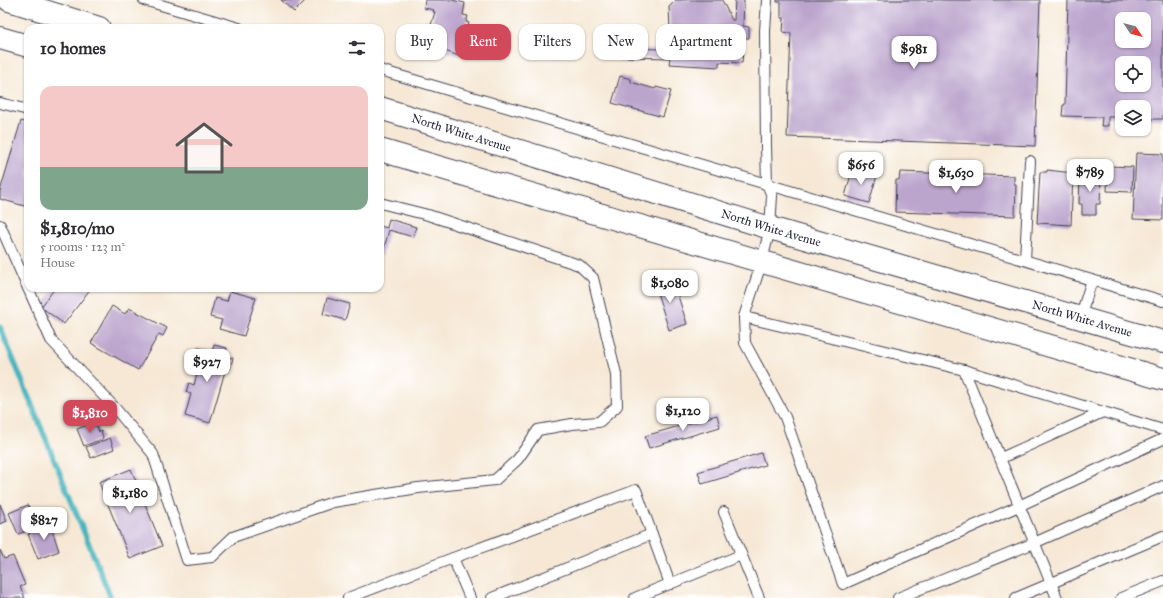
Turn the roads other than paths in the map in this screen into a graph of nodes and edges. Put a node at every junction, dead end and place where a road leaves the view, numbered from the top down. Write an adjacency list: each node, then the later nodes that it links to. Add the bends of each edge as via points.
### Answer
1 (9, 0): 4 (main road)
2 (144, 0): 5 (lane)
3 (767, 0): 14 (lane)
4 (86, 24)
5 (225, 24)
6 (0, 38): 7 (main road)
7 (24, 45)
8 (384, 71): 14 (lane)
9 (0, 103): 10 (lane)
10 (24, 109)
11 (384, 109): 17 (main road, North White Avenue)
12 (384, 151): 19 (main road)
13 (1030, 161): 18 (lane)
14 (767, 184): 17 (lane, via 772,196); 18 (lane)
15 (384, 204): 22 (lane, via 428,215 579,265 593,278 616,374 617,406 599,422 538,430 518,459 495,480 418,488 333,502 233,537 212,557 187,560 153,454 115,408 51,340)
16 (0, 225): 20 (lane)
17 (770, 228): 19 (lane); 25 (main road, North White Avenue)
18 (1025, 260): 21 (lane)
19 (762, 261): 24 (lane); 28 (main road)
20 (24, 279)
21 (1092, 280): 23 (lane); 25 (lane)
22 (30, 292)
23 (1163, 301)
24 (744, 316): 27 (lane); 34 (lane, via 745,343 785,417 843,584)
25 (1080, 318): 26 (main road, North White Avenue)
26 (1163, 342)
27 (964, 370): 29 (lane); 32 (lane)
28 (1163, 379)
29 (1103, 412): 30 (lane); 32 (lane)
30 (1163, 430)
31 (1163, 439): 34 (lane)
32 (1001, 458): 34 (lane)
33 (1163, 486): 38 (lane)
34 (1021, 505): 38 (lane)
35 (724, 512): 39 (lane)
36 (652, 534): 40 (lane, via 636,490); 42 (lane); 46 (lane)
37 (1163, 536): 43 (lane)
38 (1034, 543): 43 (lane); 49 (lane)
39 (741, 555): 42 (lane); 48 (lane)
40 (453, 558): 44 (lane); 45 (lane)
41 (1163, 581): 52 (lane)
42 (670, 584): 47 (lane)
43 (1051, 584): 50 (lane); 51 (lane)
44 (348, 598)
45 (470, 598)
46 (492, 598)
47 (635, 598)
48 (759, 598)
49 (898, 598)
50 (1016, 598)
51 (1057, 598)
52 (1121, 598)

